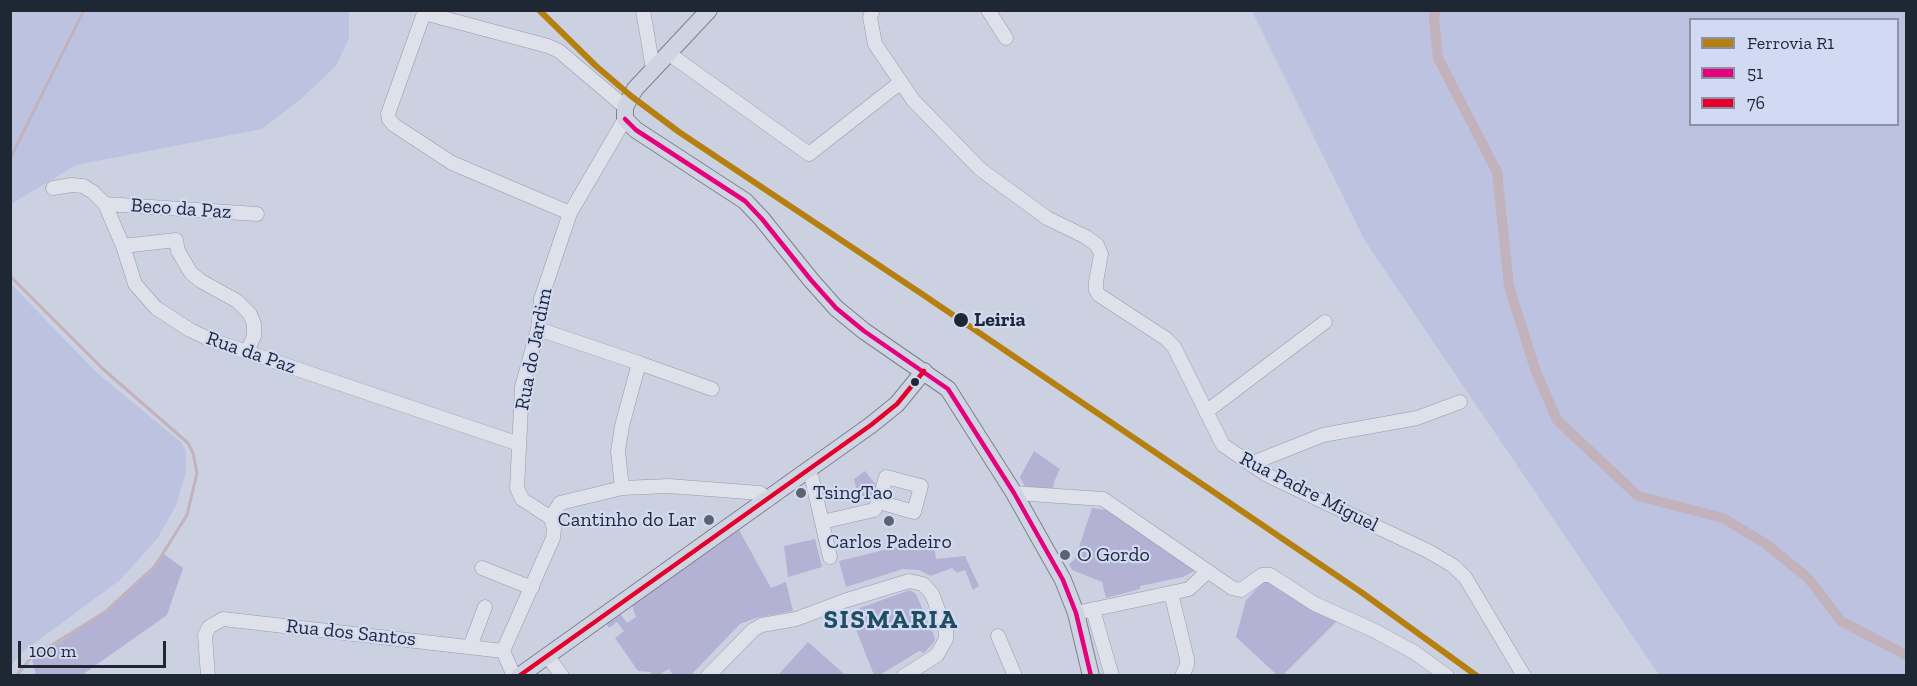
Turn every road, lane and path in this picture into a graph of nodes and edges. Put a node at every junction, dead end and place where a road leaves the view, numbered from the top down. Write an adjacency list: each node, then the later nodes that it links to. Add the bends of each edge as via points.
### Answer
1 (643, 10): 8 (street)
2 (710, 10): 7 (main road)
3 (873, 10): 9 (street, Rua Padre Miguel, via 870,17 875,44)
4 (988, 10): 6 (street)
5 (423, 12): 10 (street, via 559,51); 13 (street, via 389,119 452,163)
6 (1006, 38)
7 (668, 53): 8 (main road); 9 (street, via 809,154)
8 (653, 69): 10 (main road, via 636,89)
9 (901, 82): 23 (street, Rua Padre Miguel, via 913,100 980,169 1047,218 1097,245 1101,254 1096,282 1099,295 1166,338)
10 (625, 113): 13 (street, Rua do Jardim); 20 (main road, via 636,130 745,201 836,308)
11 (53, 188): 12 (street, Rua da Paz, via 83,186)
12 (105, 204): 14 (street, Beco da Paz); 15 (street, Rua da Paz)
13 (570, 213): 17 (street, Rua do Jardim, via 541,299)
14 (257, 214)
15 (123, 246): 18 (street, Rua da Paz, via 135,284 156,308 190,330); 18 (street, via 176,240 191,273 237,301 250,314 254,336)
16 (1325, 322): 23 (street)
17 (538, 329): 19 (street); 24 (street, Rua do Jardim, via 522,387)
18 (247, 352): 24 (street, Rua da Paz)
19 (639, 363): 21 (street); 27 (street, via 618,451)
20 (924, 371): 26 (main road, via 897,404); 28 (main road, via 952,394)
21 (712, 390)
22 (1460, 402): 25 (street, via 1418,418 1323,435)
23 (1206, 412): 25 (street, Rua Padre Miguel, via 1224,445)
24 (519, 444): 31 (street, Rua do Jardim, via 518,492 528,504)
25 (1250, 464): 55 (street, Rua Padre Miguel, via 1452,565 1465,577)
26 (808, 471): 29 (main road); 32 (street)
27 (622, 488): 29 (street, via 669,486 760,493); 31 (street, via 560,503)
28 (1014, 493): 35 (street, via 1103,499); 39 (main road)
29 (768, 500): 43 (main road)
30 (879, 502): 32 (street, via 874,510)
31 (551, 518): 36 (street, via 553,538)
32 (822, 522): 33 (street)
33 (830, 557)
34 (482, 568): 36 (street)
35 (1207, 572): 37 (street, via 1189,589); 54 (street, via 1241,590 1262,575 1270,575 1315,604 1414,652)
36 (532, 588): 42 (street)
37 (1171, 593): 39 (street); 53 (street, via 1187,658)
38 (484, 607): 41 (street)
39 (1084, 611): 51 (main road); 52 (street)
40 (998, 636): 50 (street)
41 (470, 647): 42 (street, Rua dos Santos); 44 (street, Rua dos Santos, via 223,619 209,627 205,635)
42 (503, 651): 45 (street)
43 (547, 655): 46 (main road); 47 (street)
44 (208, 675)
45 (514, 675)
46 (519, 675)
47 (562, 675)
48 (708, 675): 49 (street, via 762,625 796,619 909,581 923,584 932,594 946,639 938,655)
49 (904, 675)
50 (1015, 675)
51 (1091, 675)
52 (1112, 675)
53 (1182, 675)
54 (1447, 675)
55 (1524, 675)

